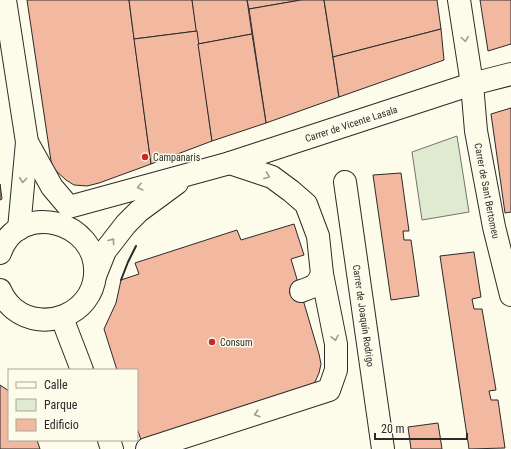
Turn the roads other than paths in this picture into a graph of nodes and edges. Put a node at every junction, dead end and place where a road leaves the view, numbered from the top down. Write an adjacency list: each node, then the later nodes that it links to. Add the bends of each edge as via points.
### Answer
1 (5, 0): 5 (street)
2 (459, 0): 4 (street, Carrer de Sant Bertomeu, one-way to 4)
3 (511, 74): 4 (street, Carrer de Vicente Lasala)
4 (472, 84): 6 (street, Carrer de Vicente Lasala); 14 (street, Carrer de Sant Bertomeu, via 476,131 494,227)
5 (27, 142): 9 (street, via 52,186); 11 (street, one-way to 11)
6 (230, 163): 7 (street, Carrer de Vicente Lasala); 12 (street, one-way to 12, via 272,177 306,204 318,236)
7 (192, 174): 9 (street, Carrer de Vicente Lasala, one-way to 9); 13 (street, one-way to 7, via 105,251 139,210)
8 (345, 182): 20 (street, Carrer de Joaquín Rodrigo)
9 (69, 207): 10 (street); 11 (street, Carrer de Vicente Lasala)
10 (81, 236): 11 (street, via 69,227 44,222); 13 (street, via 94,261)
11 (12, 237)
12 (322, 274): 16 (street); 16 (street, via 318,283 303,298)
13 (95, 276): 17 (street, via 92,290 84,301)
14 (511, 295)
15 (3, 300): 17 (street, via 33,319)
16 (328, 308): 19 (street, one-way to 19, via 336,344 336,370 329,390)
17 (62, 318): 18 (street)
18 (82, 369)
19 (147, 449)
20 (384, 449)

